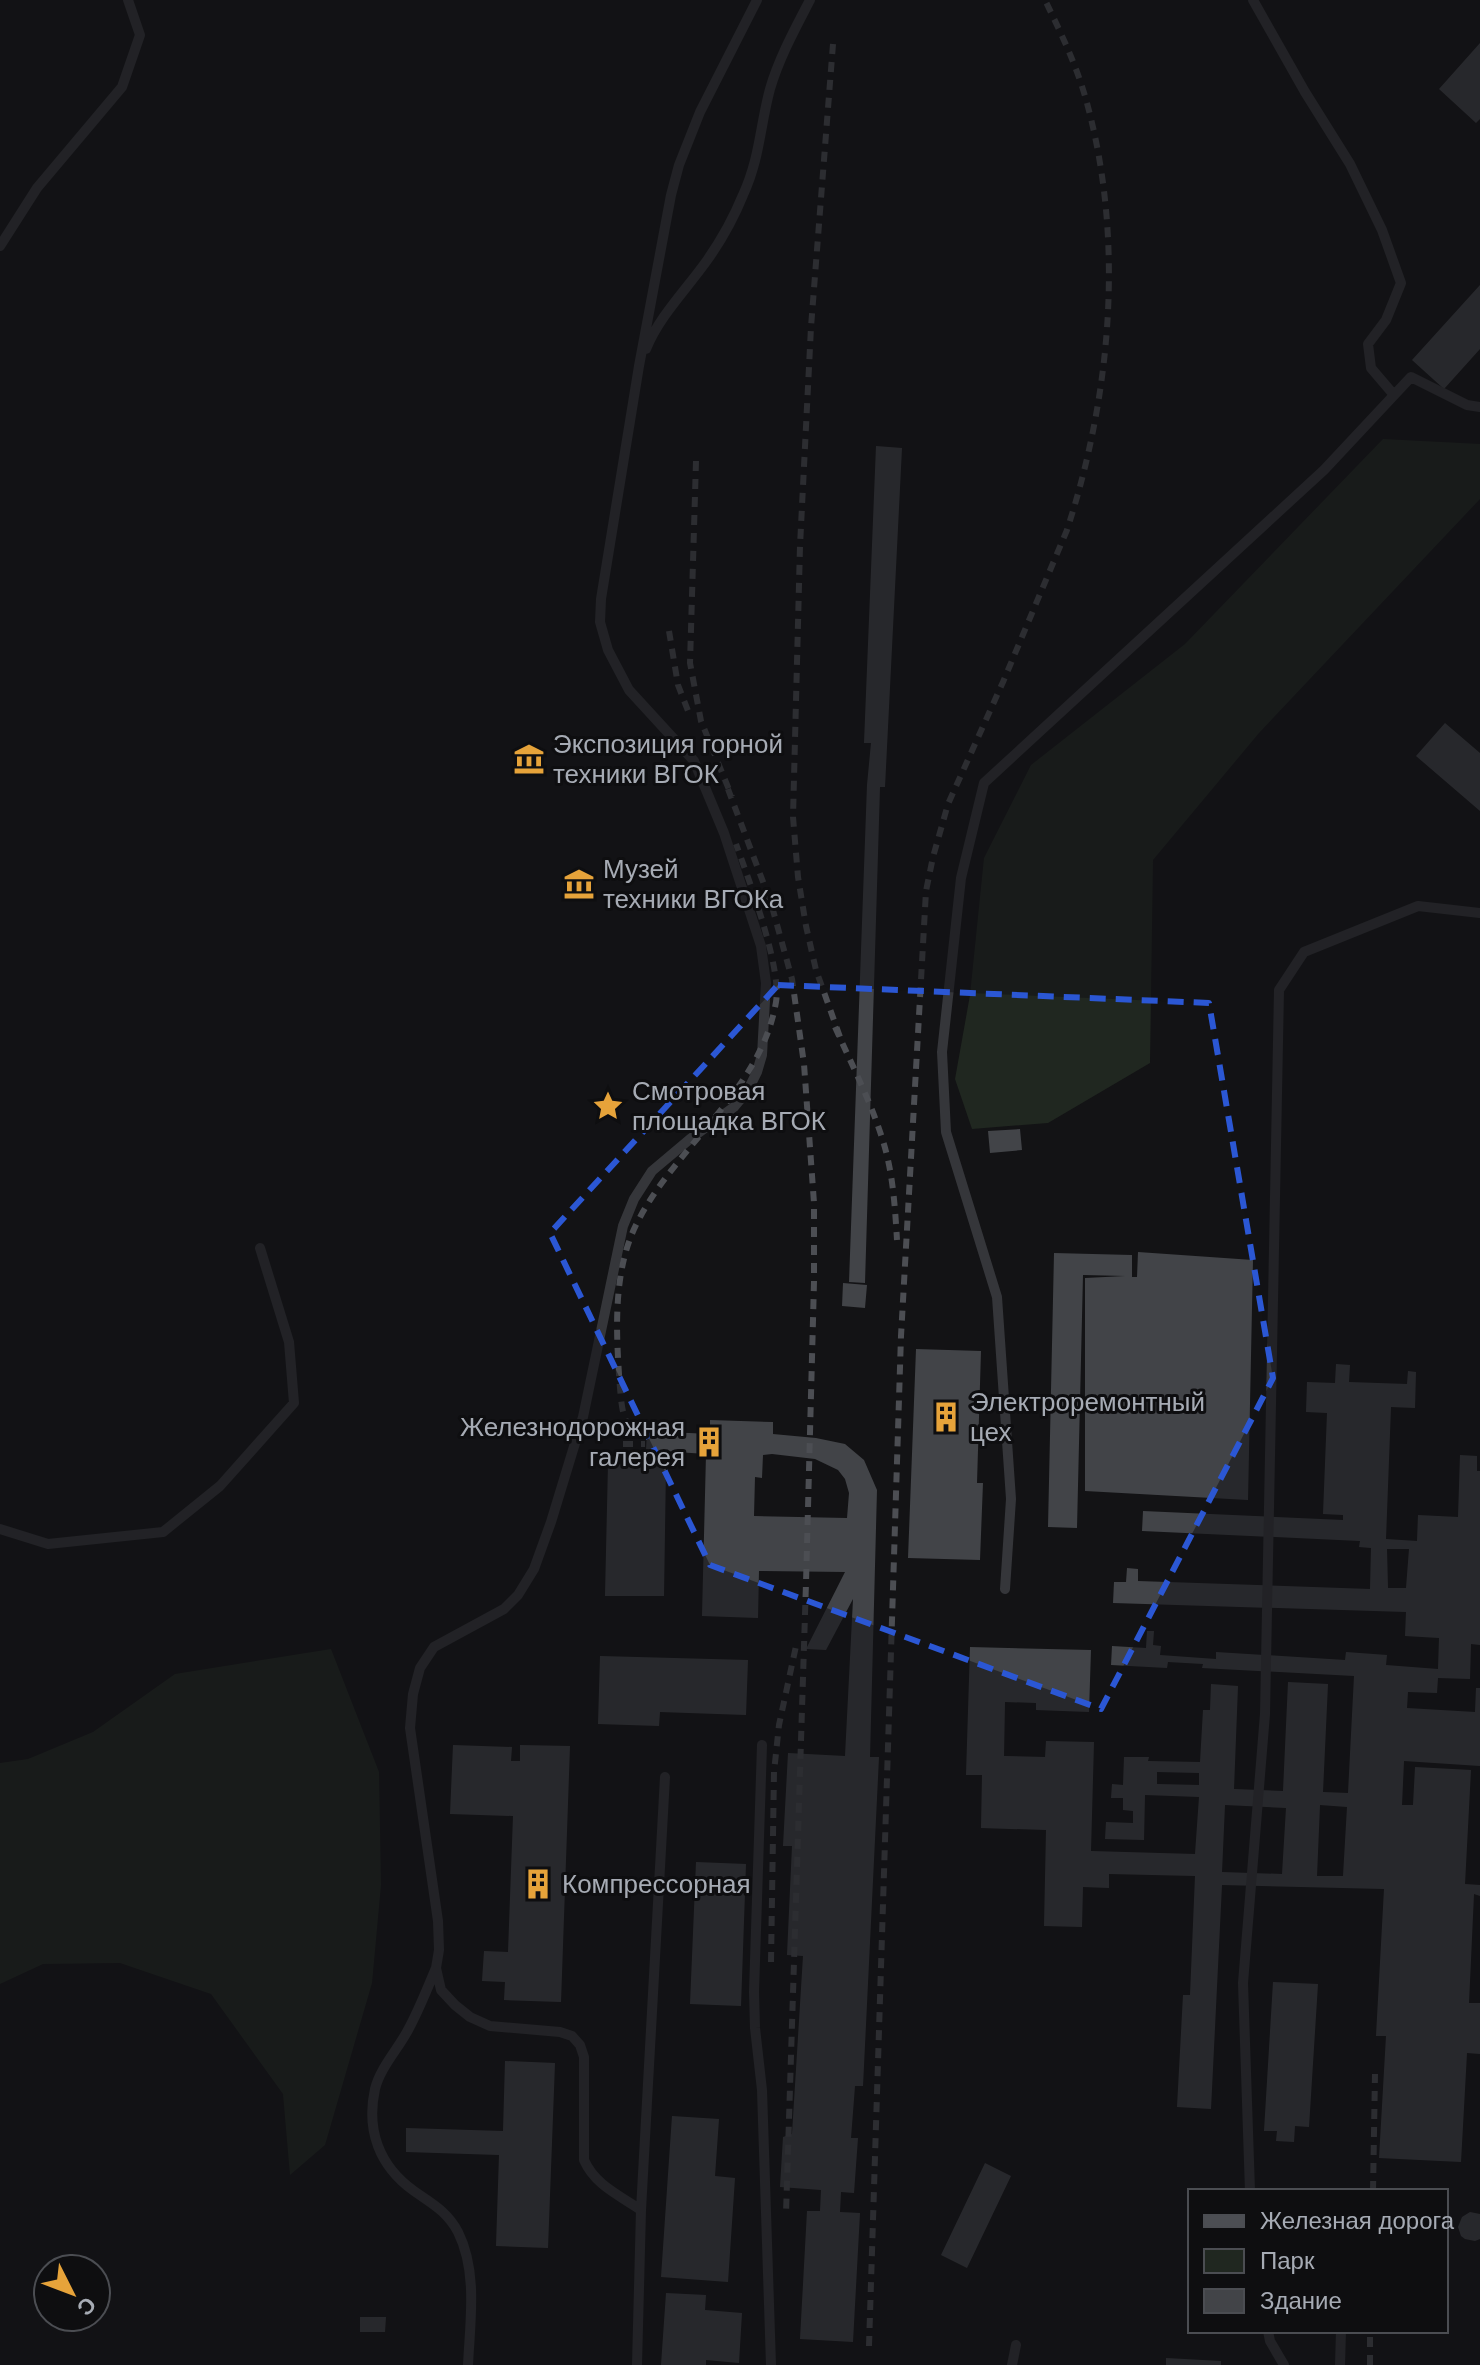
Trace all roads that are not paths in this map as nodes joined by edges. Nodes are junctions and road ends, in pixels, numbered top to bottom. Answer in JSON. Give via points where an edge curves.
{"nodes":[{"id":1,"x":128,"y":0,"type":"edge"},
{"id":2,"x":757,"y":0,"type":"edge"},
{"id":3,"x":810,"y":0,"type":"edge"},
{"id":4,"x":1253,"y":0,"type":"edge"},
{"id":5,"x":0,"y":246,"type":"edge"},
{"id":6,"x":639,"y":366,"type":"junction"},
{"id":7,"x":1394,"y":395,"type":"junction"},
{"id":8,"x":1480,"y":407,"type":"edge"},
{"id":9,"x":1480,"y":913,"type":"edge"},
{"id":10,"x":260,"y":1248,"type":"dead end"},
{"id":11,"x":0,"y":1529,"type":"edge"},
{"id":12,"x":1005,"y":1589,"type":"dead end"},
{"id":13,"x":762,"y":1745,"type":"dead end"},
{"id":14,"x":665,"y":1777,"type":"dead end"},
{"id":15,"x":436,"y":1968,"type":"junction"},
{"id":16,"x":1250,"y":2189,"type":"edge"},
{"id":17,"x":641,"y":2210,"type":"junction"},
{"id":18,"x":1268,"y":2333,"type":"edge"},
{"id":19,"x":1341,"y":2333,"type":"edge"},
{"id":20,"x":1016,"y":2345,"type":"dead end"},
{"id":21,"x":468,"y":2365,"type":"edge"},
{"id":22,"x":637,"y":2365,"type":"edge"},
{"id":23,"x":771,"y":2365,"type":"edge"},
{"id":24,"x":1012,"y":2365,"type":"edge"},
{"id":25,"x":1284,"y":2365,"type":"edge"},
{"id":26,"x":1340,"y":2365,"type":"edge"}],
"edges":[{"from":1,"to":5,"type":"lane","via":[[140,35],[122,87],[37,188]]},
{"from":2,"to":6,"type":"lane","via":[[679,165]]},
{"from":3,"to":6,"type":"lane","via":[[770,90],[757,160],[730,225],[653,332]]},
{"from":4,"to":7,"type":"lane","via":[[1350,164],[1387,243],[1401,283],[1386,320],[1368,344],[1371,368]]},
{"from":6,"to":15,"type":"lane","via":[[600,622],[629,690],[694,761],[724,833],[761,946],[762,1055],[734,1107],[652,1171],[634,1199],[623,1226],[583,1417],[534,1569],[504,1609],[434,1647],[420,1668],[410,1728],[438,1921]]},
{"from":7,"to":8,"type":"lane","via":[[1411,377]]},
{"from":7,"to":12,"type":"lane","via":[[1324,470],[984,783],[961,878],[942,1052],[946,1132],[997,1297],[1011,1499]]},
{"from":9,"to":16,"type":"lane","via":[[1418,906],[1304,952],[1279,990],[1265,1714],[1243,1983]]},
{"from":10,"to":11,"type":"lane","via":[[289,1342],[294,1403],[220,1486],[163,1532],[48,1544]]},
{"from":13,"to":23,"type":"lane","via":[[754,1992]]},
{"from":14,"to":17,"type":"lane"},
{"from":15,"to":17,"type":"lane","via":[[441,1990],[470,2017],[490,2026],[560,2032],[580,2045],[584,2160],[599,2182]]},
{"from":15,"to":21,"type":"lane","via":[[376,2085],[374,2137],[394,2174],[443,2211],[462,2241],[471,2279]]},
{"from":17,"to":22,"type":"lane"},
{"from":18,"to":25,"type":"lane"},
{"from":19,"to":26,"type":"lane"},
{"from":20,"to":24,"type":"lane"}]}
